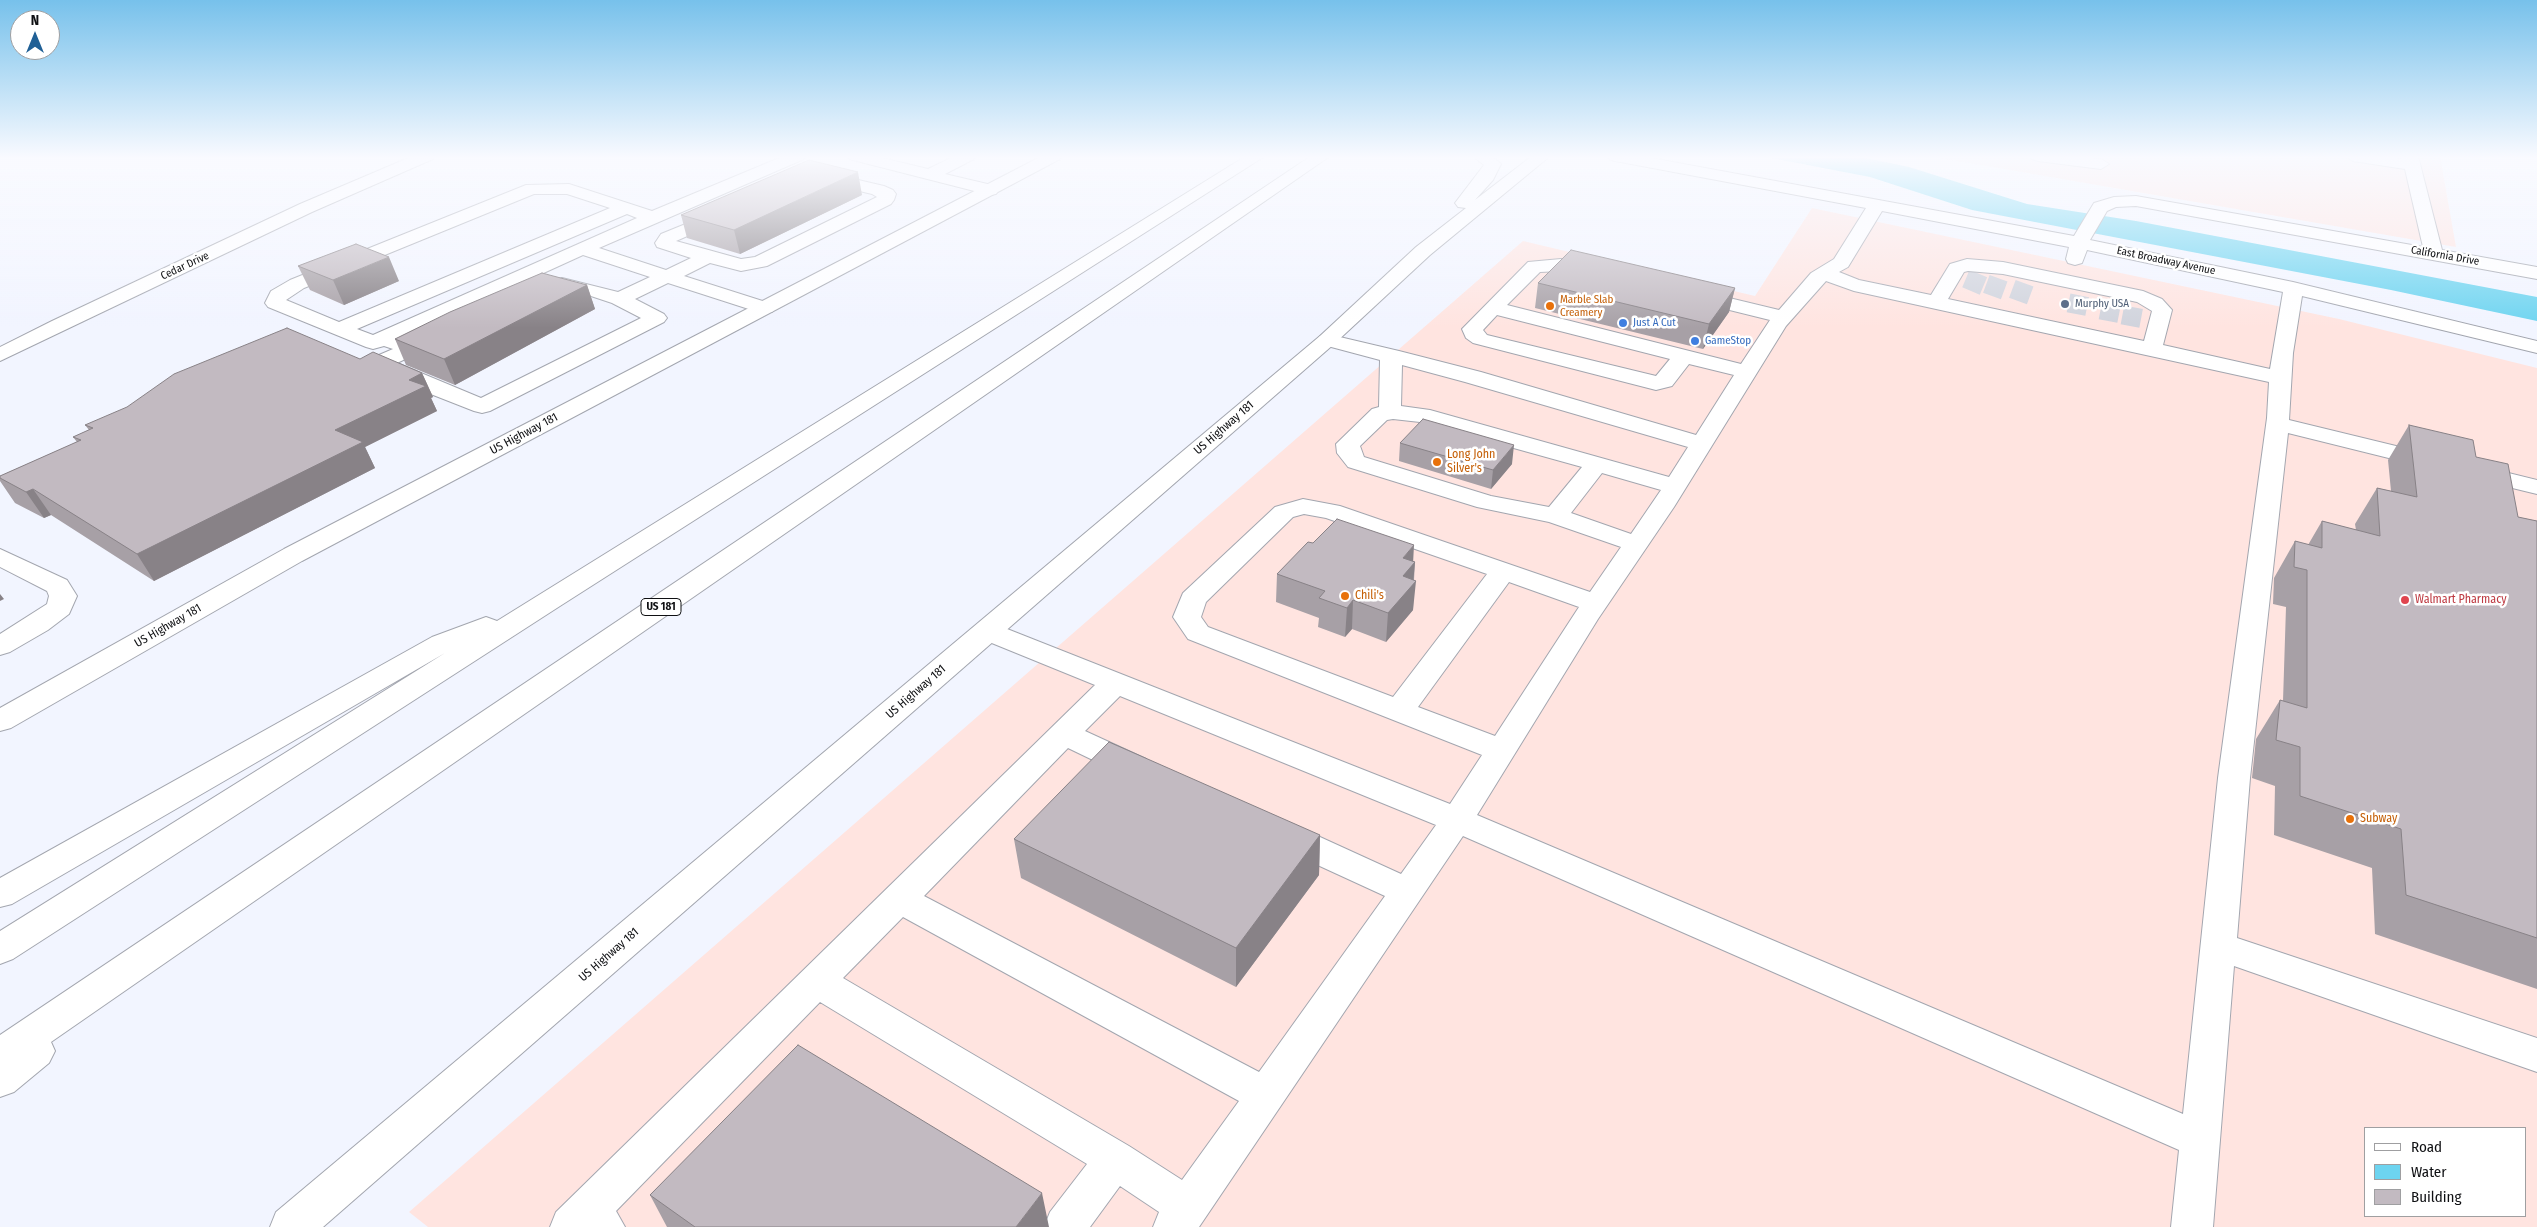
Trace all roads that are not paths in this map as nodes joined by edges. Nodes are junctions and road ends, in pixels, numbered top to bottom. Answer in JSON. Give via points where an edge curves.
{"nodes":[{"id":1,"x":295,"y":213,"type":"edge"},
{"id":2,"x":470,"y":213,"type":"edge"},
{"id":3,"x":614,"y":213,"type":"edge"},
{"id":4,"x":642,"y":213,"type":"edge"},
{"id":5,"x":662,"y":213,"type":"edge"},
{"id":6,"x":722,"y":213,"type":"edge"},
{"id":7,"x":858,"y":213,"type":"edge"},
{"id":8,"x":945,"y":213,"type":"edge"},
{"id":9,"x":1166,"y":213,"type":"edge"},
{"id":10,"x":1238,"y":213,"type":"edge"},
{"id":11,"x":1455,"y":213,"type":"edge"},
{"id":12,"x":1470,"y":213,"type":"edge"},
{"id":13,"x":1872,"y":213,"type":"edge"},
{"id":14,"x":1928,"y":213,"type":"edge"},
{"id":15,"x":2091,"y":213,"type":"edge"},
{"id":16,"x":2209,"y":213,"type":"edge"},
{"id":17,"x":2424,"y":213,"type":"edge"},
{"id":18,"x":653,"y":217,"type":"junction"},
{"id":19,"x":2082,"y":238,"type":"junction"},
{"id":20,"x":582,"y":249,"type":"junction"},
{"id":21,"x":1422,"y":251,"type":"junction"},
{"id":22,"x":2434,"y":254,"type":"junction"},
{"id":23,"x":708,"y":257,"type":"junction"},
{"id":24,"x":1824,"y":273,"type":"junction"},
{"id":25,"x":2537,"y":273,"type":"edge"},
{"id":26,"x":1609,"y":276,"type":"edge"},
{"id":27,"x":667,"y":278,"type":"junction"},
{"id":28,"x":2077,"y":287,"type":"junction"},
{"id":29,"x":2293,"y":288,"type":"junction"},
{"id":30,"x":1677,"y":292,"type":"edge"},
{"id":31,"x":2021,"y":294,"type":"junction"},
{"id":32,"x":535,"y":295,"type":"edge"},
{"id":33,"x":619,"y":299,"type":"junction"},
{"id":34,"x":1936,"y":302,"type":"junction"},
{"id":35,"x":764,"y":308,"type":"junction"},
{"id":36,"x":1493,"y":308,"type":"junction"},
{"id":37,"x":2110,"y":313,"type":"junction"},
{"id":38,"x":1784,"y":317,"type":"junction"},
{"id":39,"x":339,"y":329,"type":"junction"},
{"id":40,"x":383,"y":338,"type":"junction"},
{"id":41,"x":1327,"y":340,"type":"junction"},
{"id":42,"x":2537,"y":347,"type":"edge"},
{"id":43,"x":2152,"y":348,"type":"junction"},
{"id":44,"x":0,"y":355,"type":"edge"},
{"id":45,"x":1390,"y":356,"type":"junction"},
{"id":46,"x":1684,"y":356,"type":"junction"},
{"id":47,"x":1747,"y":372,"type":"junction"},
{"id":48,"x":2281,"y":378,"type":"junction"},
{"id":49,"x":1390,"y":413,"type":"junction"},
{"id":50,"x":2278,"y":424,"type":"junction"},
{"id":51,"x":1702,"y":444,"type":"junction"},
{"id":52,"x":1597,"y":464,"type":"junction"},
{"id":53,"x":1675,"y":486,"type":"junction"},
{"id":54,"x":2537,"y":487,"type":"edge"},
{"id":55,"x":1555,"y":516,"type":"junction"},
{"id":56,"x":1636,"y":544,"type":"junction"},
{"id":57,"x":0,"y":557,"type":"edge"},
{"id":58,"x":1503,"y":571,"type":"junction"},
{"id":59,"x":550,"y":600,"type":"junction"},
{"id":60,"x":1596,"y":603,"type":"junction"},
{"id":61,"x":987,"y":631,"type":"junction"},
{"id":62,"x":0,"y":646,"type":"edge"},
{"id":63,"x":1115,"y":683,"type":"junction"},
{"id":64,"x":1399,"y":711,"type":"junction"},
{"id":65,"x":0,"y":722,"type":"edge"},
{"id":66,"x":1064,"y":734,"type":"junction"},
{"id":67,"x":1501,"y":750,"type":"junction"},
{"id":68,"x":1163,"y":780,"type":"edge"},
{"id":69,"x":1457,"y":820,"type":"junction"},
{"id":70,"x":1263,"y":825,"type":"edge"},
{"id":71,"x":1407,"y":891,"type":"junction"},
{"id":72,"x":0,"y":894,"type":"edge"},
{"id":73,"x":899,"y":899,"type":"junction"},
{"id":74,"x":199,"y":922,"type":"junction"},
{"id":75,"x":2218,"y":946,"type":"junction"},
{"id":76,"x":0,"y":949,"type":"edge"},
{"id":77,"x":817,"y":981,"type":"junction"},
{"id":78,"x":2537,"y":1055,"type":"edge"},
{"id":79,"x":0,"y":1056,"type":"edge"},
{"id":80,"x":0,"y":1080,"type":"edge"},
{"id":81,"x":1265,"y":1095,"type":"junction"},
{"id":82,"x":2200,"y":1140,"type":"junction"},
{"id":83,"x":1115,"y":1159,"type":"junction"},
{"id":84,"x":1181,"y":1217,"type":"edge"},
{"id":85,"x":587,"y":1222,"type":"edge"},
{"id":86,"x":298,"y":1225,"type":"edge"},
{"id":87,"x":1065,"y":1227,"type":"edge"},
{"id":88,"x":2192,"y":1227,"type":"edge"}],
"edges":[{"from":1,"to":44,"type":"main road","name":"Cedar Drive"},
{"from":2,"to":39,"type":"main road","via":[[297,284],[278,295],[275,302]]},
{"from":3,"to":39,"type":"main road"},
{"from":4,"to":18,"type":"main road"},
{"from":5,"to":18,"type":"main road"},
{"from":6,"to":23,"type":"main road","via":[[667,238],[664,243]]},
{"from":7,"to":23,"type":"main road","via":[[760,262],[741,265]]},
{"from":8,"to":35,"type":"main road","name":"US Highway 181"},
{"from":9,"to":59,"type":"main road"},
{"from":10,"to":74,"type":"main road","number":"US 181"},
{"from":11,"to":21,"type":"main road"},
{"from":12,"to":21,"type":"main road","name":"US Highway 181"},
{"from":13,"to":24,"type":"main road","via":[[1841,263]]},
{"from":14,"to":19,"type":"main road","name":"East Broadway Avenue"},
{"from":15,"to":19,"type":"main road"},
{"from":16,"to":22,"type":"main road","name":"California Drive"},
{"from":17,"to":22,"type":"main road"},
{"from":18,"to":20,"type":"main road"},
{"from":19,"to":28,"type":"main road"},
{"from":19,"to":29,"type":"main road","name":"East Broadway Avenue"},
{"from":20,"to":27,"type":"main road"},
{"from":20,"to":40,"type":"main road"},
{"from":21,"to":41,"type":"main road","name":"US Highway 181"},
{"from":22,"to":25,"type":"main road","name":"California Drive"},
{"from":23,"to":27,"type":"main road"},
{"from":24,"to":34,"type":"main road","via":[[1854,285]]},
{"from":24,"to":38,"type":"main road"},
{"from":26,"to":36,"type":"main road","via":[[1561,265],[1535,266]]},
{"from":27,"to":33,"type":"main road"},
{"from":27,"to":35,"type":"main road"},
{"from":28,"to":31,"type":"main road"},
{"from":28,"to":37,"type":"main road"},
{"from":29,"to":42,"type":"main road","name":"East Broadway Avenue"},
{"from":29,"to":48,"type":"main road"},
{"from":30,"to":38,"type":"main road"},
{"from":31,"to":34,"type":"main road","via":[[1989,304],[1967,300]]},
{"from":31,"to":34,"type":"main road","via":[[2001,272],[1967,266],[1957,268]]},
{"from":31,"to":37,"type":"main road","via":[[2074,323]]},
{"from":32,"to":33,"type":"main road","via":[[562,284]]},
{"from":33,"to":40,"type":"main road","via":[[657,318],[482,406],[380,363],[420,346]]},
{"from":35,"to":65,"type":"main road","name":"US Highway 181","via":[[292,555]]},
{"from":36,"to":46,"type":"main road"},
{"from":36,"to":46,"type":"main road","via":[[1472,328],[1480,339],[1646,382],[1656,384],[1664,381]]},
{"from":37,"to":43,"type":"main road","via":[[2128,334]]},
{"from":37,"to":43,"type":"main road","via":[[2135,300],[2155,302],[2162,310]]},
{"from":38,"to":47,"type":"main road"},
{"from":39,"to":40,"type":"main road","via":[[373,343]]},
{"from":41,"to":45,"type":"main road"},
{"from":41,"to":61,"type":"main road","name":"US Highway 181"},
{"from":43,"to":48,"type":"main road"},
{"from":45,"to":49,"type":"main road"},
{"from":45,"to":51,"type":"main road"},
{"from":46,"to":47,"type":"main road"},
{"from":47,"to":51,"type":"main road"},
{"from":48,"to":50,"type":"main road"},
{"from":49,"to":52,"type":"main road","via":[[1422,415]]},
{"from":49,"to":55,"type":"main road","via":[[1380,414],[1348,444],[1349,453],[1356,462],[1486,502]]},
{"from":50,"to":54,"type":"main road"},
{"from":50,"to":75,"type":"main road"},
{"from":51,"to":53,"type":"main road"},
{"from":52,"to":53,"type":"main road"},
{"from":52,"to":55,"type":"main road"},
{"from":53,"to":56,"type":"main road"},
{"from":55,"to":56,"type":"main road"},
{"from":56,"to":60,"type":"main road"},
{"from":57,"to":62,"type":"main road","via":[[58,586],[63,596],[59,608]]},
{"from":58,"to":60,"type":"main road"},
{"from":58,"to":64,"type":"main road"},
{"from":58,"to":64,"type":"main road","via":[[1331,511],[1303,506],[1284,512],[1193,599],[1187,617],[1198,633]]},
{"from":59,"to":72,"type":"main road","via":[[442,643]]},
{"from":59,"to":76,"type":"main road"},
{"from":60,"to":67,"type":"main road"},
{"from":61,"to":63,"type":"main road"},
{"from":61,"to":86,"type":"main road","name":"US Highway 181"},
{"from":63,"to":66,"type":"main road"},
{"from":63,"to":69,"type":"main road"},
{"from":64,"to":67,"type":"main road"},
{"from":66,"to":68,"type":"main road"},
{"from":66,"to":73,"type":"main road"},
{"from":67,"to":69,"type":"main road"},
{"from":69,"to":71,"type":"main road"},
{"from":69,"to":82,"type":"main road"},
{"from":70,"to":71,"type":"main road"},
{"from":71,"to":81,"type":"main road"},
{"from":73,"to":77,"type":"main road"},
{"from":73,"to":81,"type":"main road"},
{"from":74,"to":79,"type":"main road","number":"US 181"},
{"from":74,"to":80,"type":"main road"},
{"from":75,"to":78,"type":"main road"},
{"from":75,"to":82,"type":"main road"},
{"from":77,"to":83,"type":"main road"},
{"from":77,"to":85,"type":"main road"},
{"from":81,"to":84,"type":"main road"},
{"from":82,"to":88,"type":"main road"},
{"from":83,"to":84,"type":"main road"},
{"from":83,"to":87,"type":"main road"}]}
